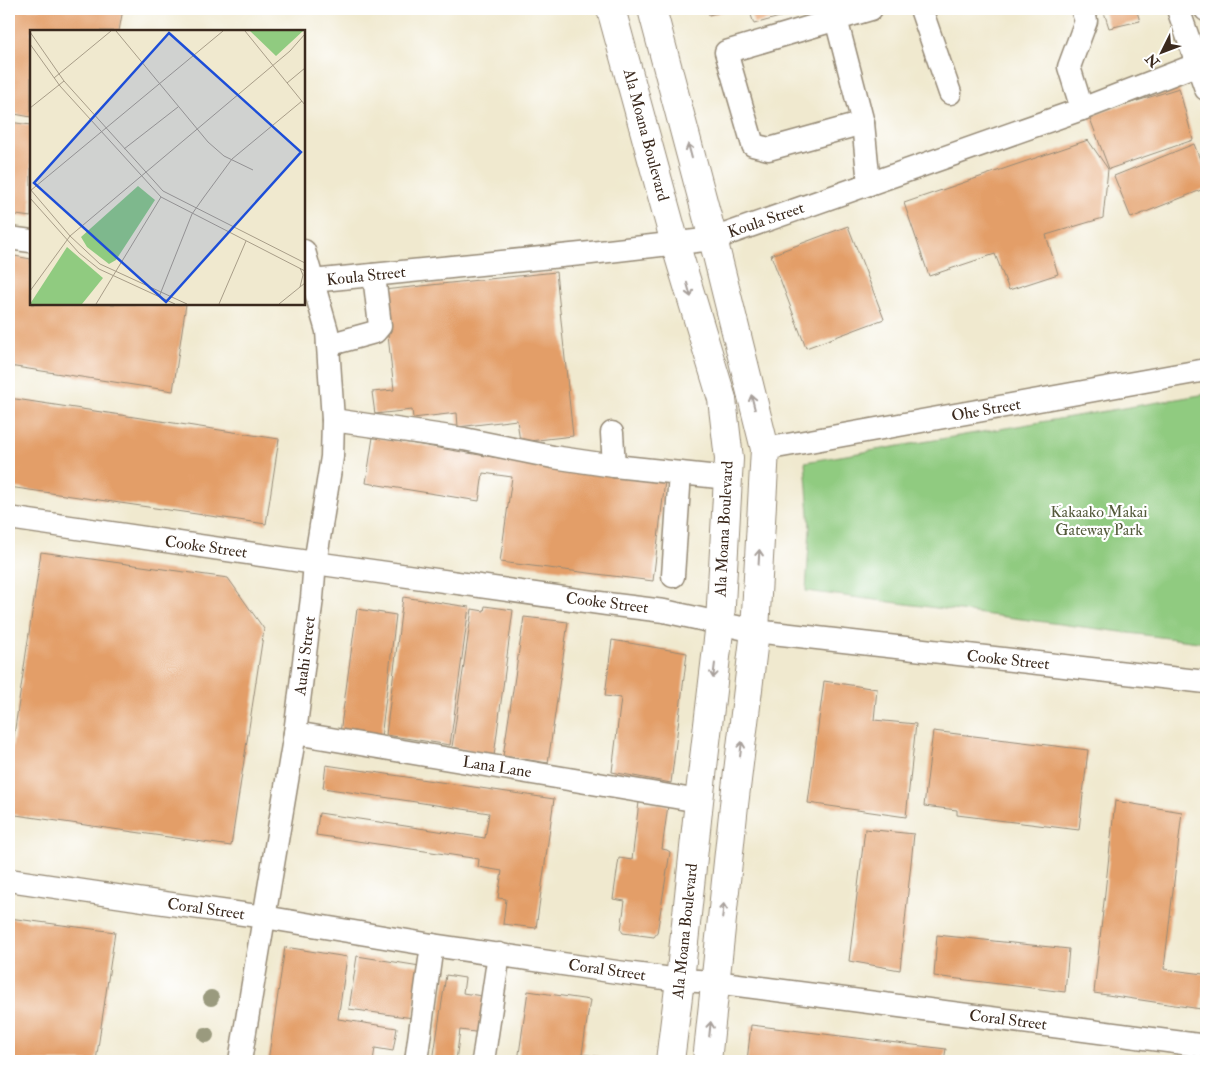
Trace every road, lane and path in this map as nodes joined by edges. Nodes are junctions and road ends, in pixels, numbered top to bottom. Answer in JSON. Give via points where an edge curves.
{"nodes":[{"id":1,"x":612,"y":9,"type":"edge"},
{"id":2,"x":652,"y":9,"type":"edge"},
{"id":3,"x":867,"y":9,"type":"edge"},
{"id":4,"x":921,"y":9,"type":"edge"},
{"id":5,"x":1082,"y":9,"type":"edge"},
{"id":6,"x":1178,"y":9,"type":"edge"},
{"id":7,"x":836,"y":19,"type":"junction"},
{"id":8,"x":1202,"y":62,"type":"edge"},
{"id":9,"x":1206,"y":89,"type":"edge"},
{"id":10,"x":950,"y":93,"type":"dead end"},
{"id":11,"x":1082,"y":109,"type":"junction"},
{"id":12,"x":863,"y":123,"type":"junction"},
{"id":13,"x":869,"y":184,"type":"junction"},
{"id":14,"x":9,"y":238,"type":"edge"},
{"id":15,"x":713,"y":239,"type":"junction"},
{"id":16,"x":30,"y":241,"type":"edge"},
{"id":17,"x":676,"y":243,"type":"junction"},
{"id":18,"x":305,"y":258,"type":"edge"},
{"id":19,"x":374,"y":275,"type":"junction"},
{"id":20,"x":308,"y":280,"type":"edge"},
{"id":21,"x":328,"y":345,"type":"junction"},
{"id":22,"x":1206,"y":370,"type":"edge"},
{"id":23,"x":333,"y":420,"type":"junction"},
{"id":24,"x":612,"y":433,"type":"dead end"},
{"id":25,"x":765,"y":449,"type":"junction"},
{"id":26,"x":614,"y":466,"type":"junction"},
{"id":27,"x":680,"y":473,"type":"junction"},
{"id":28,"x":728,"y":478,"type":"junction"},
{"id":29,"x":9,"y":518,"type":"edge"},
{"id":30,"x":315,"y":563,"type":"junction"},
{"id":31,"x":673,"y":576,"type":"dead end"},
{"id":32,"x":720,"y":623,"type":"junction"},
{"id":33,"x":755,"y":631,"type":"junction"},
{"id":34,"x":1206,"y":682,"type":"edge"},
{"id":35,"x":295,"y":733,"type":"junction"},
{"id":36,"x":699,"y":801,"type":"junction"},
{"id":37,"x":9,"y":880,"type":"edge"},
{"id":38,"x":264,"y":917,"type":"junction"},
{"id":39,"x":432,"y":945,"type":"junction"},
{"id":40,"x":499,"y":954,"type":"junction"},
{"id":41,"x":680,"y":980,"type":"junction"},
{"id":42,"x":715,"y":982,"type":"junction"},
{"id":43,"x":1206,"y":1046,"type":"edge"},
{"id":44,"x":240,"y":1061,"type":"edge"},
{"id":45,"x":416,"y":1061,"type":"edge"},
{"id":46,"x":483,"y":1061,"type":"edge"},
{"id":47,"x":670,"y":1061,"type":"edge"},
{"id":48,"x":707,"y":1061,"type":"edge"}],
"edges":[{"from":1,"to":17,"type":"main road","name":"Ala Moana Boulevard"},
{"from":15,"to":2,"type":"main road","one_way":true},
{"from":3,"to":7,"type":"street"},
{"from":4,"to":10,"type":"street"},
{"from":5,"to":11,"type":"street","via":[[1086,21],[1069,67]]},
{"from":6,"to":8,"type":"street"},
{"from":7,"to":12,"type":"street"},
{"from":7,"to":12,"type":"street","via":[[726,52],[753,146],[769,149]]},
{"from":8,"to":9,"type":"street"},
{"from":8,"to":11,"type":"street","name":"Koula Street"},
{"from":11,"to":13,"type":"street","name":"Koula Street"},
{"from":12,"to":13,"type":"street"},
{"from":13,"to":15,"type":"street","name":"Koula Street"},
{"from":14,"to":16,"type":"street"},
{"from":15,"to":17,"type":"street","name":"Koula Street"},
{"from":25,"to":15,"type":"main road","one_way":true},
{"from":17,"to":19,"type":"street","name":"Koula Street"},
{"from":17,"to":28,"type":"main road","name":"Ala Moana Boulevard","one_way":true,"via":[[722,399]]},
{"from":18,"to":20,"type":"street","name":"Auahi Street"},
{"from":19,"to":20,"type":"street","name":"Koula Street"},
{"from":19,"to":21,"type":"street","via":[[380,326],[375,332]]},
{"from":20,"to":21,"type":"street","name":"Auahi Street","via":[[327,331]]},
{"from":21,"to":23,"type":"street","name":"Auahi Street"},
{"from":22,"to":25,"type":"street","name":"Ohe Street"},
{"from":23,"to":26,"type":"street"},
{"from":23,"to":30,"type":"street","name":"Auahi Street","via":[[332,457]]},
{"from":24,"to":26,"type":"street"},
{"from":33,"to":25,"type":"main road","one_way":true},
{"from":26,"to":27,"type":"street"},
{"from":27,"to":28,"type":"street"},
{"from":27,"to":31,"type":"street"},
{"from":28,"to":32,"type":"main road","name":"Ala Moana Boulevard"},
{"from":29,"to":30,"type":"street","name":"Cooke Street"},
{"from":30,"to":32,"type":"street","name":"Cooke Street","via":[[664,611]]},
{"from":30,"to":35,"type":"street","name":"Auahi Street"},
{"from":32,"to":33,"type":"street","name":"Cooke Street"},
{"from":32,"to":36,"type":"main road","name":"Ala Moana Boulevard","one_way":true},
{"from":33,"to":34,"type":"street","name":"Cooke Street"},
{"from":42,"to":33,"type":"main road","one_way":true},
{"from":35,"to":36,"type":"street","name":"Lana Lane"},
{"from":35,"to":38,"type":"street","name":"Auahi Street"},
{"from":36,"to":41,"type":"main road","name":"Ala Moana Boulevard"},
{"from":37,"to":38,"type":"street","name":"Coral Street"},
{"from":38,"to":39,"type":"street","name":"Coral Street"},
{"from":38,"to":44,"type":"street","name":"Auahi Street"},
{"from":39,"to":40,"type":"street","name":"Coral Street"},
{"from":39,"to":45,"type":"street"},
{"from":40,"to":41,"type":"street","name":"Coral Street"},
{"from":40,"to":46,"type":"street"},
{"from":41,"to":42,"type":"street","name":"Coral Street"},
{"from":41,"to":47,"type":"main road","name":"Ala Moana Boulevard"},
{"from":42,"to":43,"type":"street","name":"Coral Street"},
{"from":48,"to":42,"type":"main road","one_way":true}]}
